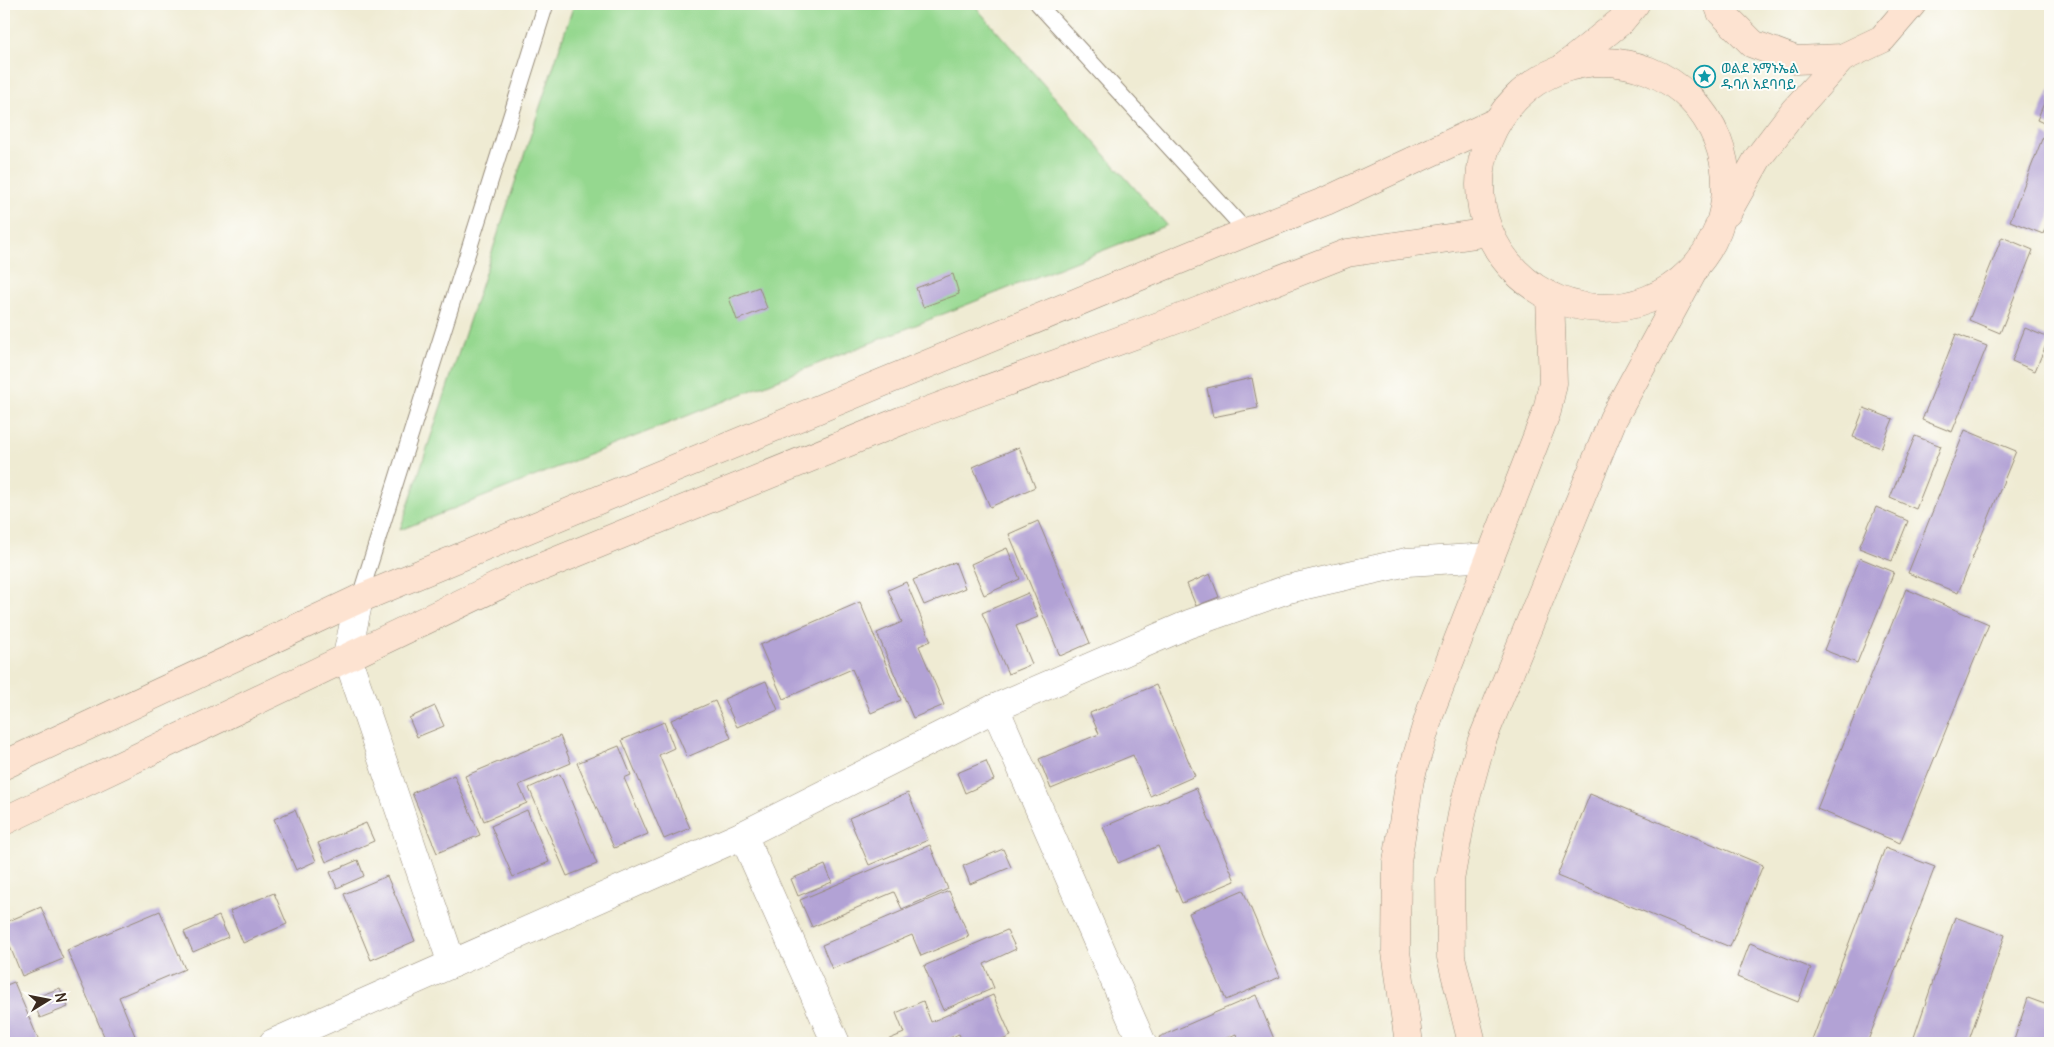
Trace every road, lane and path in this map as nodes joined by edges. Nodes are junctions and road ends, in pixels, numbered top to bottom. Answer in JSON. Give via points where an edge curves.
{"nodes":[{"id":1,"x":546,"y":4,"type":"edge"},
{"id":2,"x":1038,"y":4,"type":"edge"},
{"id":3,"x":1635,"y":4,"type":"edge"},
{"id":4,"x":1718,"y":4,"type":"edge"},
{"id":5,"x":1912,"y":4,"type":"edge"},
{"id":6,"x":1842,"y":58,"type":"junction"},
{"id":7,"x":1564,"y":66,"type":"junction"},
{"id":8,"x":1496,"y":122,"type":"junction"},
{"id":9,"x":1721,"y":225,"type":"junction"},
{"id":10,"x":1247,"y":232,"type":"junction"},
{"id":11,"x":1489,"y":232,"type":"junction"},
{"id":12,"x":1695,"y":268,"type":"junction"},
{"id":13,"x":1550,"y":296,"type":"junction"},
{"id":14,"x":1490,"y":557,"type":"junction"},
{"id":15,"x":359,"y":599,"type":"junction"},
{"id":16,"x":347,"y":656,"type":"junction"},
{"id":17,"x":995,"y":708,"type":"junction"},
{"id":18,"x":4,"y":765,"type":"edge"},
{"id":19,"x":4,"y":821,"type":"edge"},
{"id":20,"x":743,"y":835,"type":"junction"},
{"id":21,"x":452,"y":964,"type":"junction"},
{"id":22,"x":273,"y":1043,"type":"edge"},
{"id":23,"x":836,"y":1043,"type":"edge"},
{"id":24,"x":1142,"y":1043,"type":"edge"},
{"id":25,"x":1410,"y":1043,"type":"edge"},
{"id":26,"x":1472,"y":1043,"type":"edge"}],
"edges":[{"from":1,"to":15,"type":"lane"},
{"from":2,"to":10,"type":"lane"},
{"from":3,"to":7,"type":"main road","via":[[1620,22]]},
{"from":4,"to":6,"type":"main road","via":[[1721,12],[1753,44],[1796,60]]},
{"from":5,"to":6,"type":"main road","via":[[1882,39]]},
{"from":6,"to":9,"type":"main road","via":[[1794,111],[1758,158]]},
{"from":7,"to":8,"type":"main road","via":[[1525,88]]},
{"from":7,"to":9,"type":"main road","via":[[1609,60],[1653,70],[1690,96],[1716,132],[1727,176]]},
{"from":8,"to":10,"type":"main road","via":[[1326,201]]},
{"from":8,"to":11,"type":"main road","via":[[1481,165],[1483,214]]},
{"from":9,"to":12,"type":"main road"},
{"from":10,"to":15,"type":"main road"},
{"from":11,"to":13,"type":"main road","via":[[1504,258]]},
{"from":11,"to":16,"type":"main road","via":[[1347,254],[903,420],[512,579]]},
{"from":12,"to":13,"type":"main road","via":[[1661,295],[1619,308],[1576,306]]},
{"from":12,"to":26,"type":"main road","via":[[1613,419],[1481,743],[1463,809],[1450,880],[1451,957]]},
{"from":13,"to":14,"type":"main road","via":[[1553,383],[1547,411]]},
{"from":14,"to":17,"type":"street","via":[[1407,562],[1288,589],[1190,624]]},
{"from":14,"to":25,"type":"main road","via":[[1432,707],[1410,779],[1397,862],[1396,952]]},
{"from":15,"to":16,"type":"street"},
{"from":15,"to":18,"type":"main road"},
{"from":16,"to":19,"type":"main road"},
{"from":16,"to":21,"type":"street"},
{"from":17,"to":20,"type":"street"},
{"from":17,"to":24,"type":"street"},
{"from":20,"to":21,"type":"street"},
{"from":20,"to":23,"type":"street"},
{"from":21,"to":22,"type":"street"}]}
